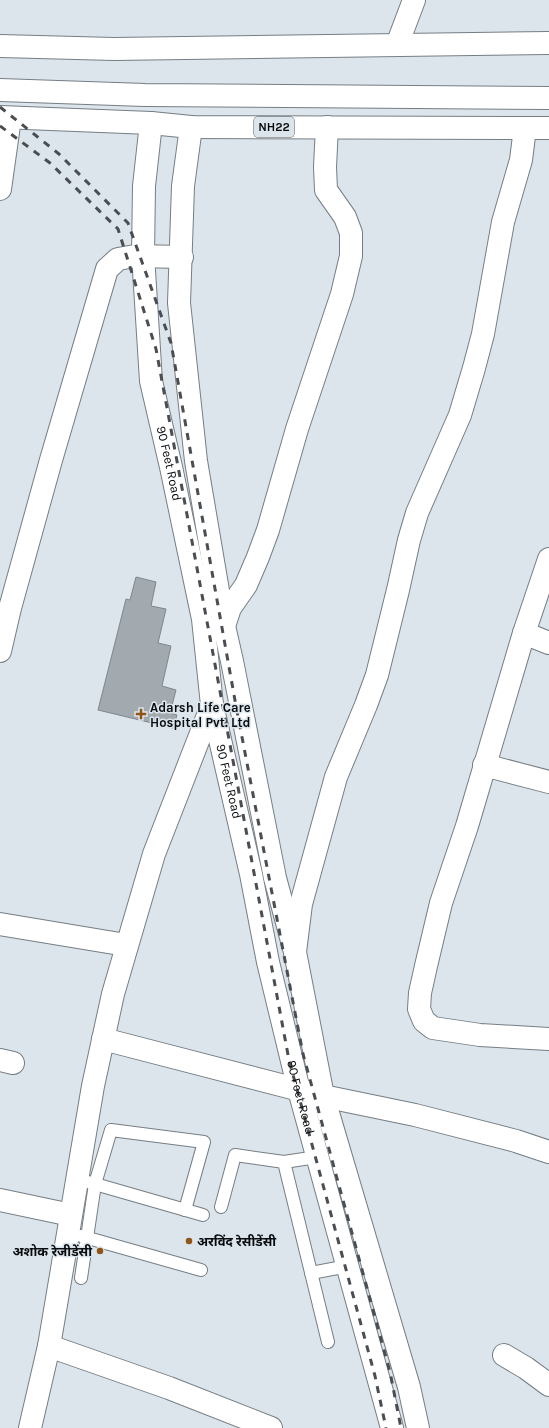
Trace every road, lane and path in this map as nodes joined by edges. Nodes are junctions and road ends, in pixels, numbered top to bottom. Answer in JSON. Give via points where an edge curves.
{"nodes":[{"id":1,"x":414,"y":0,"type":"edge"},
{"id":2,"x":549,"y":42,"type":"edge"},
{"id":3,"x":396,"y":45,"type":"junction"},
{"id":4,"x":0,"y":46,"type":"edge"},
{"id":5,"x":0,"y":90,"type":"edge"},
{"id":6,"x":549,"y":98,"type":"edge"},
{"id":7,"x":5,"y":118,"type":"edge"},
{"id":8,"x":151,"y":123,"type":"junction"},
{"id":9,"x":191,"y":127,"type":"junction"},
{"id":10,"x":327,"y":127,"type":"junction"},
{"id":11,"x":525,"y":128,"type":"junction"},
{"id":12,"x":549,"y":128,"type":"edge"},
{"id":13,"x":1,"y":182,"type":"edge"},
{"id":14,"x":143,"y":255,"type":"junction"},
{"id":15,"x":182,"y":257,"type":"junction"},
{"id":16,"x":549,"y":559,"type":"edge"},
{"id":17,"x":224,"y":626,"type":"junction"},
{"id":18,"x":524,"y":633,"type":"junction"},
{"id":19,"x":549,"y":643,"type":"edge"},
{"id":20,"x":0,"y":651,"type":"edge"},
{"id":21,"x":212,"y":705,"type":"junction"},
{"id":22,"x":484,"y":765,"type":"junction"},
{"id":23,"x":549,"y":782,"type":"edge"},
{"id":24,"x":0,"y":924,"type":"edge"},
{"id":25,"x":126,"y":945,"type":"junction"},
{"id":26,"x":295,"y":952,"type":"junction"},
{"id":27,"x":103,"y":1039,"type":"junction"},
{"id":28,"x":549,"y":1039,"type":"edge"},
{"id":29,"x":299,"y":1090,"type":"junction"},
{"id":30,"x":324,"y":1096,"type":"junction"},
{"id":31,"x":549,"y":1152,"type":"edge"},
{"id":32,"x":317,"y":1157,"type":"junction"},
{"id":33,"x":284,"y":1162,"type":"junction"},
{"id":34,"x":86,"y":1182,"type":"junction"},
{"id":35,"x":0,"y":1200,"type":"edge"},
{"id":36,"x":221,"y":1207,"type":"dead end"},
{"id":37,"x":185,"y":1210,"type":"junction"},
{"id":38,"x":202,"y":1215,"type":"dead end"},
{"id":39,"x":76,"y":1228,"type":"junction"},
{"id":40,"x":348,"y":1266,"type":"junction"},
{"id":41,"x":201,"y":1270,"type":"dead end"},
{"id":42,"x":311,"y":1273,"type":"junction"},
{"id":43,"x":80,"y":1278,"type":"dead end"},
{"id":44,"x":328,"y":1342,"type":"dead end"},
{"id":45,"x":49,"y":1346,"type":"junction"},
{"id":46,"x":504,"y":1355,"type":"dead end"},
{"id":47,"x":549,"y":1385,"type":"edge"},
{"id":48,"x":30,"y":1428,"type":"edge"},
{"id":49,"x":271,"y":1428,"type":"edge"},
{"id":50,"x":392,"y":1428,"type":"edge"},
{"id":51,"x":418,"y":1428,"type":"edge"}],
"edges":[{"from":1,"to":3,"type":"main road"},
{"from":2,"to":3,"type":"main road"},
{"from":3,"to":4,"type":"main road","via":[[114,49]]},
{"from":5,"to":6,"type":"main road","via":[[145,95]]},
{"from":7,"to":8,"type":"main road","number":"NH22"},
{"from":7,"to":13,"type":"main road","via":[[7,145]]},
{"from":8,"to":9,"type":"main road","number":"NH22"},
{"from":8,"to":14,"type":"main road","name":"90 Feet Road","via":[[144,186]]},
{"from":9,"to":10,"type":"main road","number":"NH22"},
{"from":9,"to":15,"type":"main road","name":"90 Feet Road","via":[[183,186]]},
{"from":10,"to":11,"type":"main road","number":"NH22"},
{"from":10,"to":17,"type":"main road","via":[[326,190],[345,217],[351,233],[351,256],[342,294],[297,429],[268,530],[246,585],[230,608]]},
{"from":11,"to":12,"type":"main road","number":"NH22"},
{"from":11,"to":26,"type":"main road","via":[[521,160],[503,222],[483,334],[474,368],[460,414],[417,513],[377,675],[336,777],[302,904]]},
{"from":14,"to":15,"type":"main road"},
{"from":14,"to":20,"type":"main road","via":[[118,259],[107,269],[51,460]]},
{"from":14,"to":21,"type":"main road","name":"90 Feet Road","via":[[151,381],[203,619]]},
{"from":15,"to":17,"type":"main road","name":"90 Feet Road","via":[[179,303],[190,414]]},
{"from":16,"to":18,"type":"main road"},
{"from":17,"to":26,"type":"main road","name":"90 Feet Road","via":[[275,878]]},
{"from":18,"to":19,"type":"main road"},
{"from":18,"to":22,"type":"main road"},
{"from":21,"to":25,"type":"main road","via":[[154,854]]},
{"from":21,"to":29,"type":"main road","name":"90 Feet Road","via":[[251,874],[268,962]]},
{"from":22,"to":23,"type":"main road"},
{"from":22,"to":28,"type":"main road","via":[[441,903],[420,993],[419,1009],[424,1021],[433,1028],[480,1035]]},
{"from":24,"to":25,"type":"main road"},
{"from":25,"to":27,"type":"main road"},
{"from":26,"to":30,"type":"main road","name":"90 Feet Road"},
{"from":27,"to":29,"type":"main road"},
{"from":27,"to":34,"type":"main road","via":[[93,1086]]},
{"from":29,"to":30,"type":"main road"},
{"from":29,"to":32,"type":"main road","name":"90 Feet Road"},
{"from":30,"to":31,"type":"main road","via":[[415,1115]]},
{"from":30,"to":51,"type":"main road","name":"90 Feet Road","via":[[409,1387]]},
{"from":32,"to":33,"type":"lane"},
{"from":32,"to":40,"type":"main road","name":"90 Feet Road"},
{"from":33,"to":36,"type":"lane","via":[[235,1155]]},
{"from":33,"to":42,"type":"lane"},
{"from":34,"to":37,"type":"lane"},
{"from":34,"to":37,"type":"lane","via":[[111,1130],[204,1142]]},
{"from":34,"to":39,"type":"main road"},
{"from":35,"to":39,"type":"main road"},
{"from":37,"to":38,"type":"lane"},
{"from":39,"to":41,"type":"lane"},
{"from":39,"to":43,"type":"lane"},
{"from":39,"to":45,"type":"main road"},
{"from":40,"to":42,"type":"lane"},
{"from":40,"to":50,"type":"main road","name":"90 Feet Road"},
{"from":42,"to":44,"type":"lane"},
{"from":45,"to":48,"type":"main road"},
{"from":45,"to":49,"type":"main road","via":[[169,1388]]},
{"from":46,"to":47,"type":"main road"}]}
